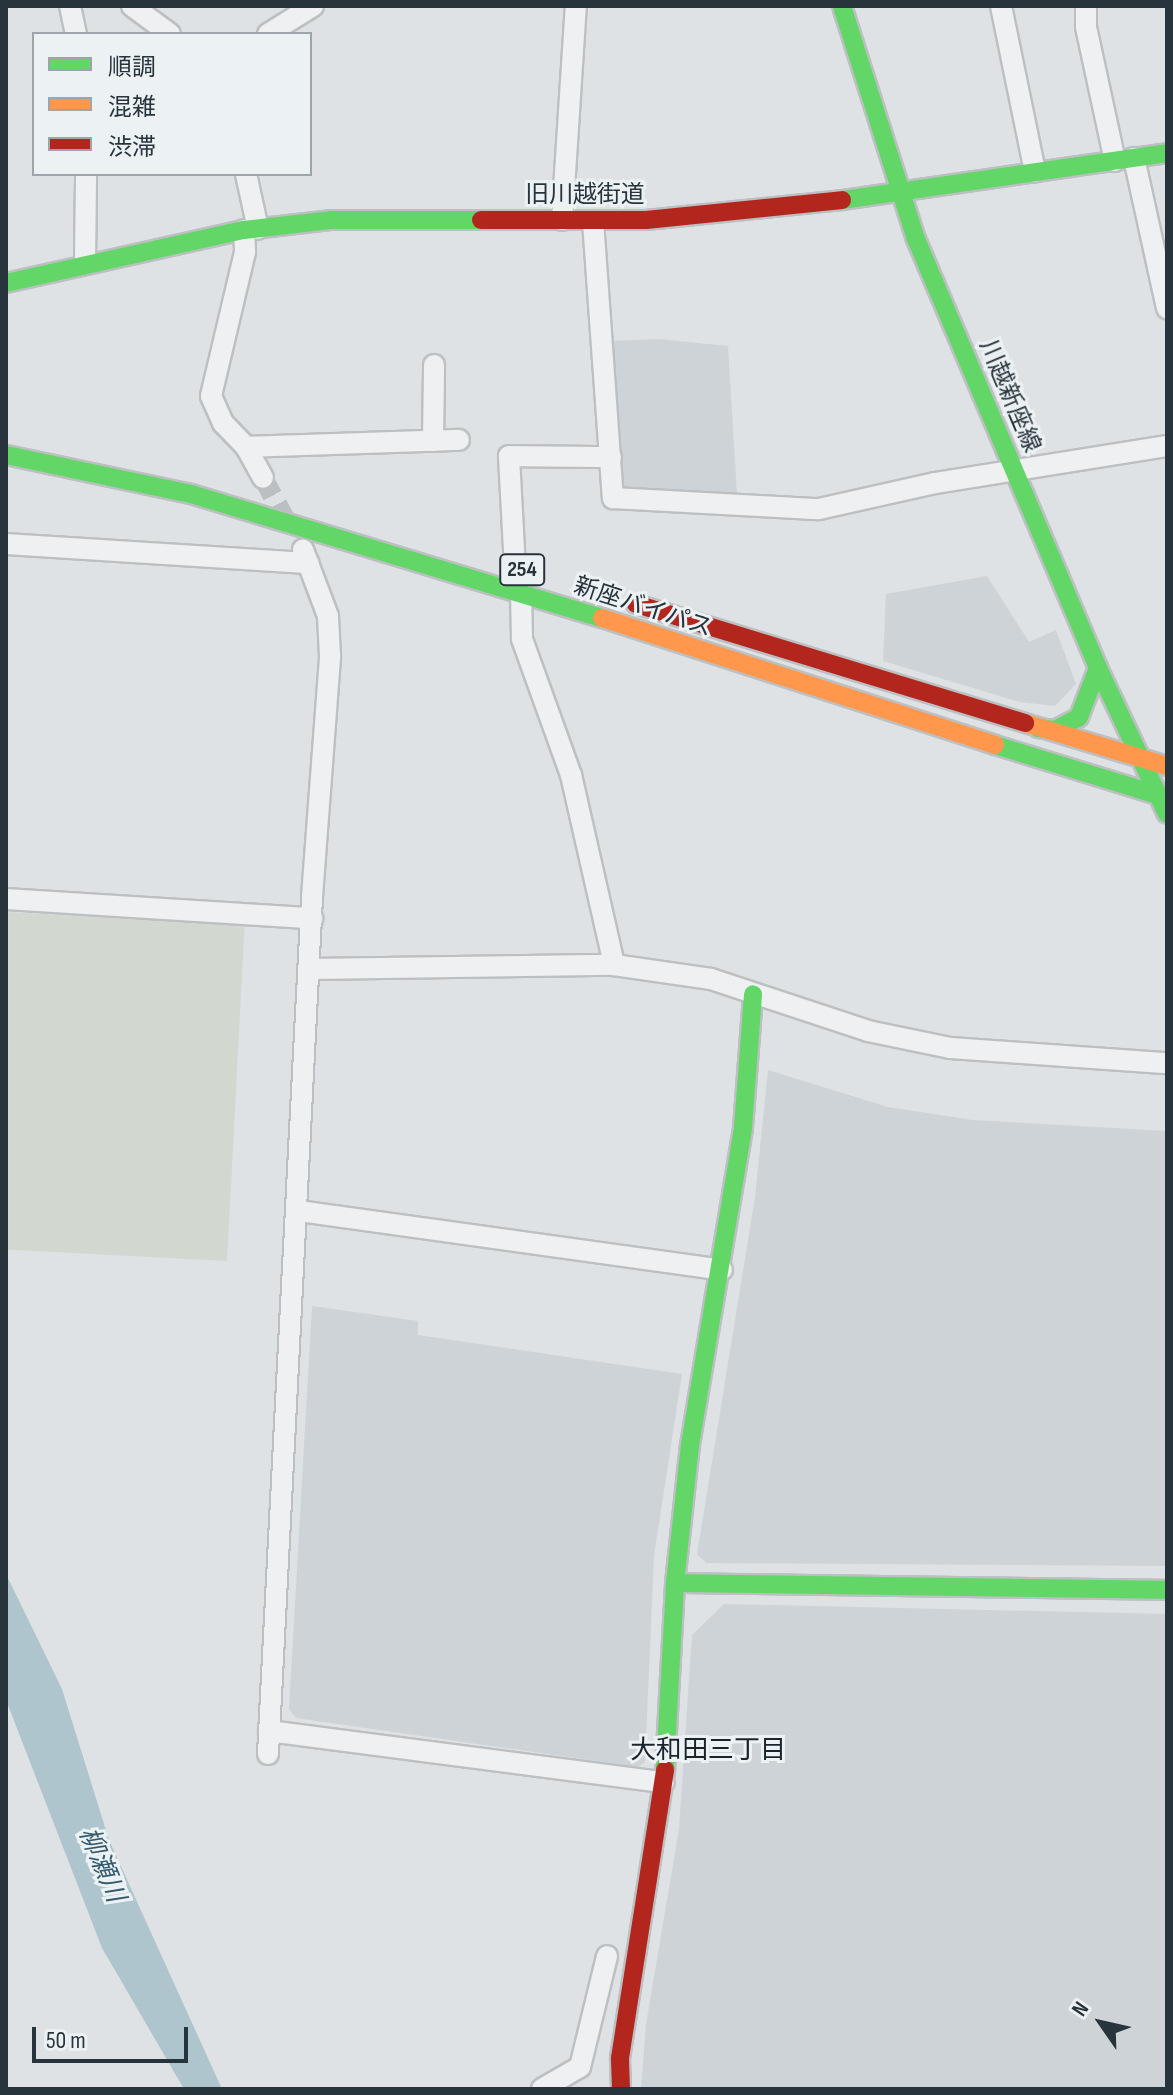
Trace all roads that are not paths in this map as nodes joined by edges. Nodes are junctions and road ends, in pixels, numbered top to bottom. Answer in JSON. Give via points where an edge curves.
{"nodes":[{"id":1,"x":70,"y":6,"type":"edge"},
{"id":2,"x":132,"y":6,"type":"edge"},
{"id":3,"x":313,"y":6,"type":"edge"},
{"id":4,"x":576,"y":6,"type":"edge"},
{"id":5,"x":842,"y":6,"type":"edge"},
{"id":6,"x":1001,"y":6,"type":"edge"},
{"id":7,"x":1086,"y":6,"type":"edge"},
{"id":8,"x":76,"y":32,"type":"edge"},
{"id":9,"x":167,"y":32,"type":"edge"},
{"id":10,"x":271,"y":32,"type":"edge"},
{"id":11,"x":1167,"y":153,"type":"edge"},
{"id":12,"x":1125,"y":159,"type":"junction"},
{"id":13,"x":1035,"y":172,"type":"junction"},
{"id":14,"x":86,"y":176,"type":"edge"},
{"id":15,"x":246,"y":176,"type":"edge"},
{"id":16,"x":898,"y":191,"type":"junction"},
{"id":17,"x":562,"y":220,"type":"junction"},
{"id":18,"x":593,"y":221,"type":"junction"},
{"id":19,"x":251,"y":230,"type":"junction"},
{"id":20,"x":85,"y":262,"type":"junction"},
{"id":21,"x":6,"y":283,"type":"edge"},
{"id":22,"x":1167,"y":308,"type":"edge"},
{"id":23,"x":434,"y":365,"type":"dead end"},
{"id":24,"x":459,"y":440,"type":"dead end"},
{"id":25,"x":433,"y":441,"type":"junction"},
{"id":26,"x":1167,"y":446,"type":"edge"},
{"id":27,"x":246,"y":447,"type":"junction"},
{"id":28,"x":6,"y":455,"type":"edge"},
{"id":29,"x":611,"y":457,"type":"junction"},
{"id":30,"x":1015,"y":470,"type":"junction"},
{"id":31,"x":256,"y":483,"type":"joint"},
{"id":32,"x":278,"y":497,"type":"dead end"},
{"id":33,"x":6,"y":544,"type":"edge"},
{"id":34,"x":488,"y":560,"type":"dead end"},
{"id":35,"x":522,"y":570,"type":"joint"},
{"id":36,"x":521,"y":592,"type":"junction"},
{"id":37,"x":615,"y":598,"type":"dead end"},
{"id":38,"x":1098,"y":668,"type":"junction"},
{"id":39,"x":1034,"y":728,"type":"junction"},
{"id":40,"x":1138,"y":758,"type":"junction"},
{"id":41,"x":1167,"y":766,"type":"edge"},
{"id":42,"x":1162,"y":797,"type":"edge"},
{"id":43,"x":1167,"y":814,"type":"edge"},
{"id":44,"x":6,"y":899,"type":"edge"},
{"id":45,"x":312,"y":918,"type":"junction"},
{"id":46,"x":614,"y":965,"type":"junction"},
{"id":47,"x":311,"y":969,"type":"junction"},
{"id":48,"x":753,"y":994,"type":"junction"},
{"id":49,"x":1167,"y":1063,"type":"edge"},
{"id":50,"x":299,"y":1211,"type":"junction"},
{"id":51,"x":722,"y":1270,"type":"junction"},
{"id":52,"x":675,"y":1583,"type":"junction"},
{"id":53,"x":1167,"y":1590,"type":"edge"},
{"id":54,"x":269,"y":1731,"type":"junction"},
{"id":55,"x":268,"y":1754,"type":"dead end"},
{"id":56,"x":664,"y":1782,"type":"junction"},
{"id":57,"x":607,"y":1956,"type":"dead end"},
{"id":58,"x":542,"y":2089,"type":"edge"},
{"id":59,"x":621,"y":2089,"type":"edge"}],
"edges":[{"from":1,"to":8,"type":"street"},
{"from":2,"to":9,"type":"street"},
{"from":3,"to":10,"type":"street"},
{"from":4,"to":17,"type":"street"},
{"from":5,"to":16,"type":"main road","name":"川越新座線"},
{"from":6,"to":13,"type":"street"},
{"from":7,"to":12,"type":"street","via":[[1086,27]]},
{"from":11,"to":12,"type":"main road","name":"旧川越街道"},
{"from":12,"to":13,"type":"main road","name":"旧川越街道"},
{"from":12,"to":22,"type":"street"},
{"from":13,"to":16,"type":"main road","name":"旧川越街道"},
{"from":14,"to":20,"type":"street"},
{"from":15,"to":19,"type":"street"},
{"from":16,"to":18,"type":"main road","name":"旧川越街道","via":[[756,211]]},
{"from":16,"to":30,"type":"main road","name":"川越新座線"},
{"from":17,"to":18,"type":"main road","name":"旧川越街道"},
{"from":17,"to":19,"type":"main road","name":"旧川越街道","via":[[332,220]]},
{"from":18,"to":29,"type":"street"},
{"from":19,"to":20,"type":"main road","name":"旧川越街道"},
{"from":19,"to":27,"type":"street","via":[[211,396],[223,423]]},
{"from":20,"to":21,"type":"main road","name":"旧川越街道"},
{"from":23,"to":25,"type":"street"},
{"from":24,"to":25,"type":"street"},
{"from":25,"to":27,"type":"street"},
{"from":26,"to":30,"type":"street"},
{"from":27,"to":31,"type":"street"},
{"from":28,"to":36,"type":"main road","name":"新座バイパス","number":"254","via":[[163,486]]},
{"from":29,"to":30,"type":"street","via":[[613,498],[819,509]]},
{"from":29,"to":35,"type":"street","via":[[509,456]]},
{"from":30,"to":38,"type":"main road","name":"川越新座線"},
{"from":31,"to":32,"type":"main road"},
{"from":33,"to":45,"type":"street","via":[[306,556],[328,616],[330,656]]},
{"from":34,"to":35,"type":"main road","number":"254"},
{"from":36,"to":42,"type":"main road","name":"新座バイパス","number":"254","via":[[793,684]]},
{"from":36,"to":46,"type":"street","via":[[522,639],[571,775]]},
{"from":37,"to":39,"type":"main road","name":"新座バイパス"},
{"from":38,"to":39,"type":"main road","via":[[1079,717],[1055,730]]},
{"from":38,"to":40,"type":"main road","name":"川越新座線"},
{"from":39,"to":40,"type":"main road","name":"新座バイパス"},
{"from":40,"to":41,"type":"main road","name":"新座バイパス"},
{"from":40,"to":42,"type":"main road","name":"川越新座線"},
{"from":42,"to":43,"type":"main road","name":"川越新座線"},
{"from":44,"to":45,"type":"street"},
{"from":45,"to":47,"type":"street"},
{"from":46,"to":47,"type":"street"},
{"from":46,"to":48,"type":"street","via":[[711,979]]},
{"from":47,"to":50,"type":"street"},
{"from":48,"to":49,"type":"street","via":[[868,1031],[950,1048]]},
{"from":48,"to":51,"type":"main road","via":[[743,1128]]},
{"from":50,"to":51,"type":"street"},
{"from":50,"to":54,"type":"street"},
{"from":51,"to":52,"type":"main road","via":[[690,1445]]},
{"from":52,"to":53,"type":"main road"},
{"from":52,"to":56,"type":"main road"},
{"from":54,"to":55,"type":"street"},
{"from":54,"to":56,"type":"street"},
{"from":56,"to":59,"type":"main road","via":[[620,2058]]},
{"from":57,"to":58,"type":"street","via":[[580,2067]]}]}
